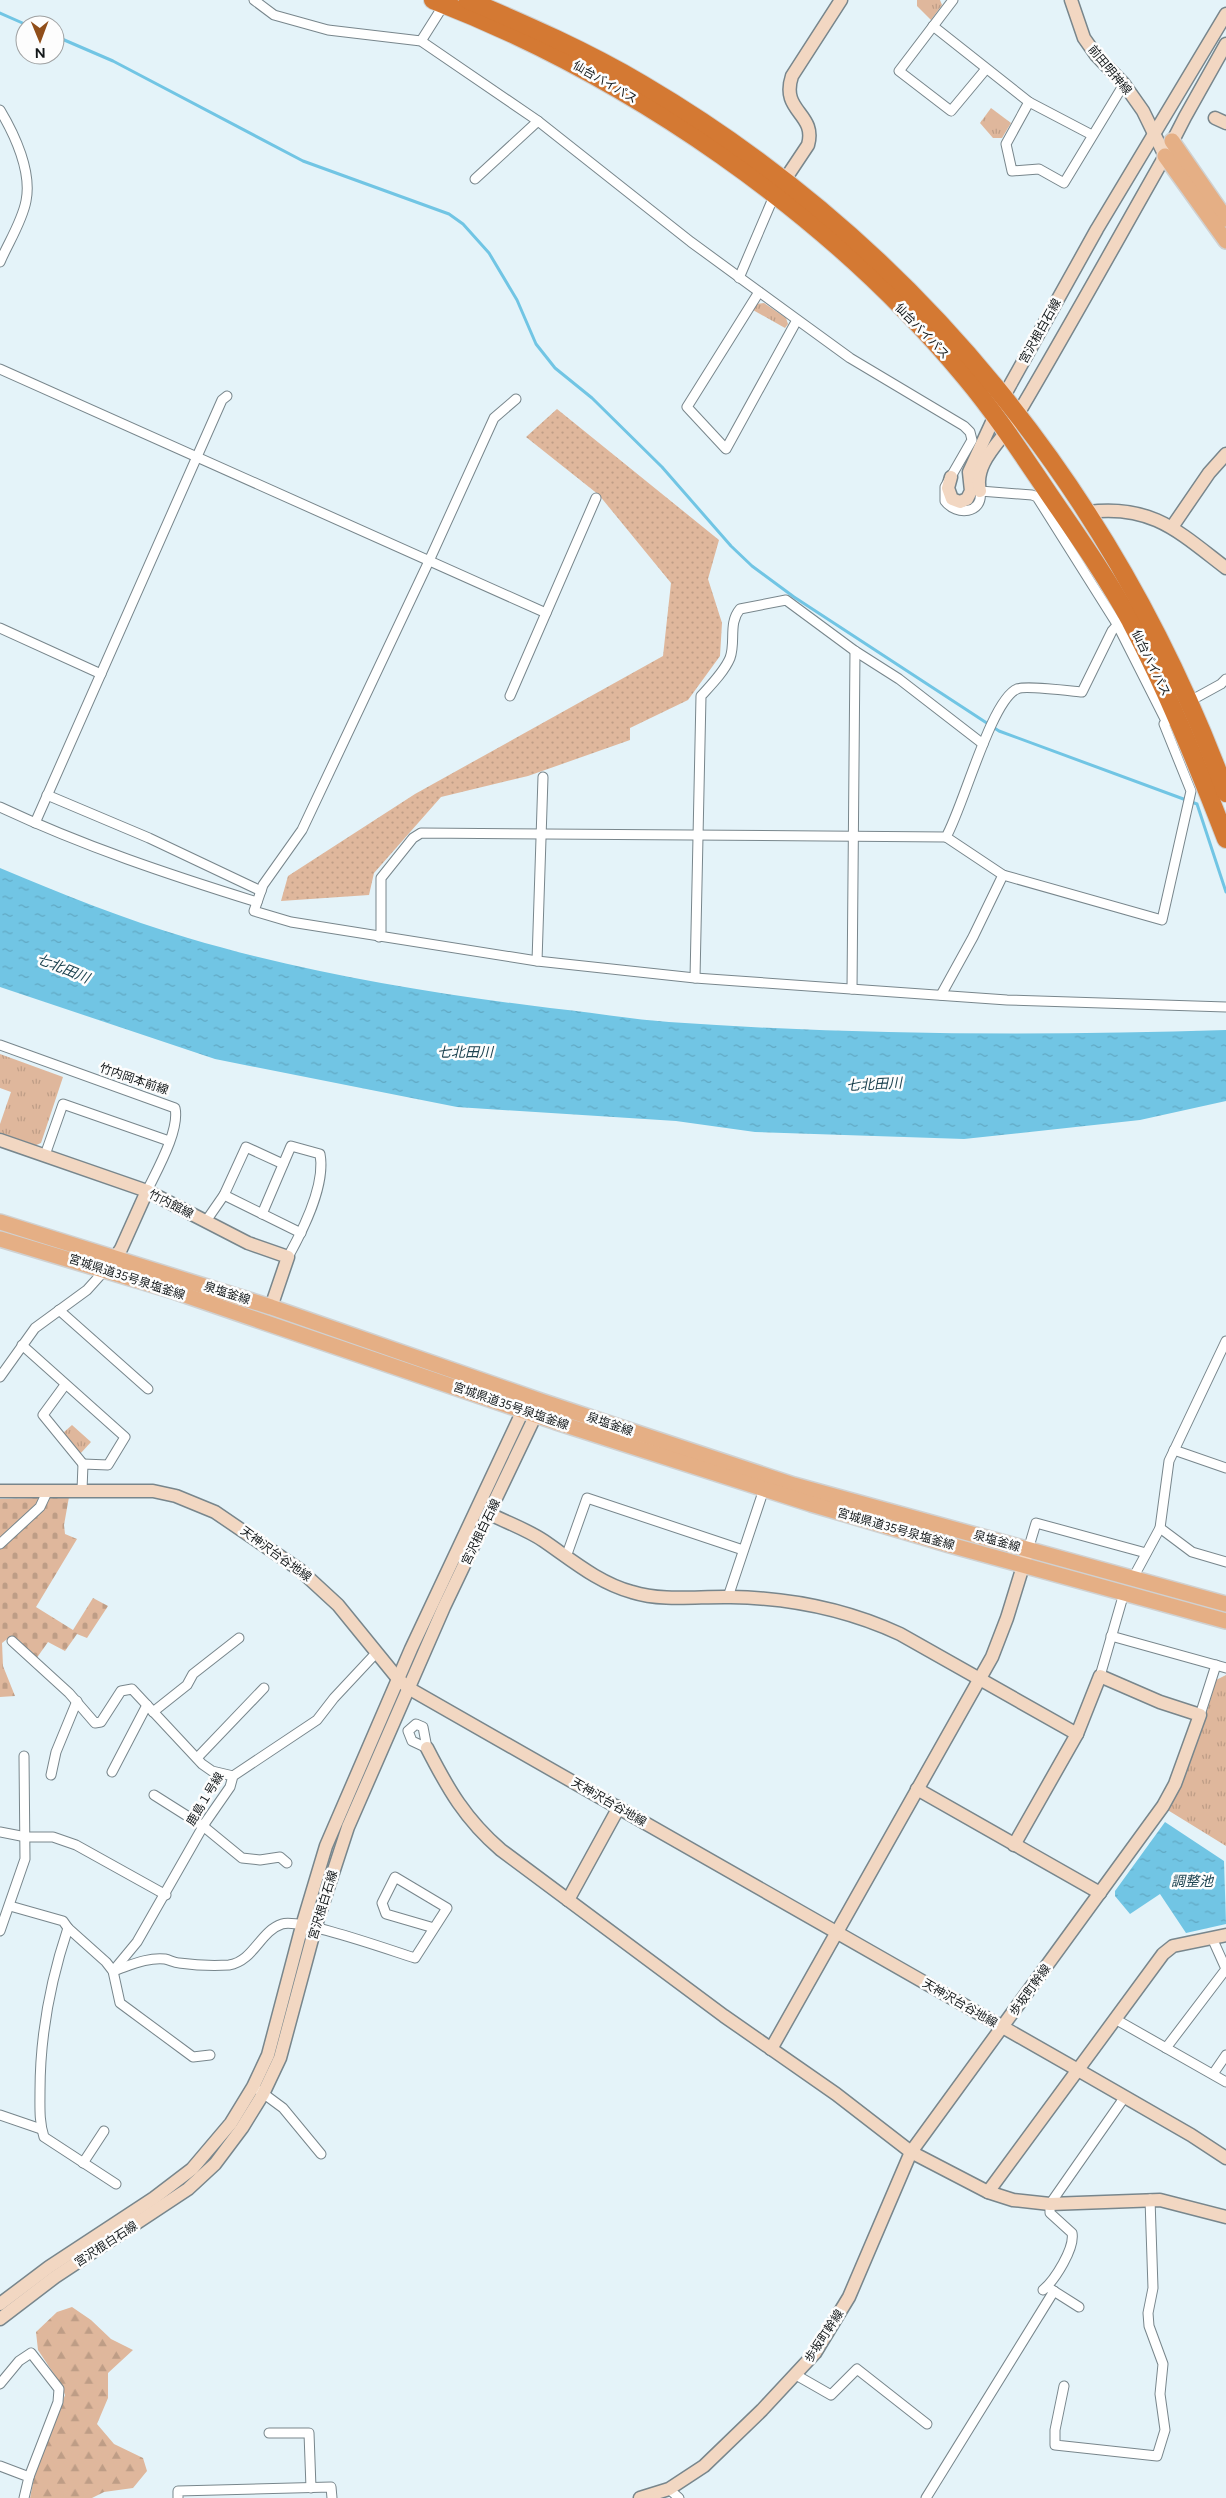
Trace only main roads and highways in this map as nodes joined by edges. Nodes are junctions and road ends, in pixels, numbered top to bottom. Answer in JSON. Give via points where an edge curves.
{"nodes":[{"id":1,"x":468,"y":0,"type":"edge"},
{"id":2,"x":441,"y":1,"type":"edge"},
{"id":3,"x":1172,"y":141,"type":"road end"},
{"id":4,"x":1165,"y":156,"type":"road end"},
{"id":5,"x":1226,"y":219,"type":"edge"},
{"id":6,"x":1226,"y":241,"type":"edge"},
{"id":7,"x":1226,"y":793,"type":"edge"},
{"id":8,"x":1226,"y":839,"type":"edge"},
{"id":9,"x":0,"y":1222,"type":"edge"},
{"id":10,"x":0,"y":1239,"type":"edge"},
{"id":11,"x":533,"y":1406,"type":"junction"},
{"id":12,"x":1026,"y":1557,"type":"junction"},
{"id":13,"x":1226,"y":1604,"type":"edge"},
{"id":14,"x":1226,"y":1621,"type":"edge"}],
"edges":[{"from":1,"to":7,"type":"highway","name":"仙台バイパス","via":[[586,53],[642,84],[784,180],[838,223],[939,322],[1004,396],[1088,512],[1132,584],[1190,701]]},
{"from":2,"to":8,"type":"highway","name":"仙台バイパス","via":[[591,74],[671,122],[774,196],[840,250],[924,330],[966,378],[1027,459],[1100,568]]},
{"from":3,"to":5,"type":"main road"},
{"from":4,"to":6,"type":"main road"},
{"from":9,"to":11,"type":"main road","name":"泉塩釜線","via":[[271,1307]]},
{"from":10,"to":11,"type":"main road","name":"宮城県道35号泉塩釜線"},
{"from":11,"to":12,"type":"main road","name":"泉塩釜線"},
{"from":11,"to":12,"type":"main road","name":"宮城県道35号泉塩釜線","via":[[764,1489],[941,1542]]},
{"from":12,"to":13,"type":"main road","name":"泉塩釜線","via":[[1133,1578]]},
{"from":12,"to":14,"type":"main road","name":"宮城県道35号泉塩釜線","via":[[1124,1593]]}]}
